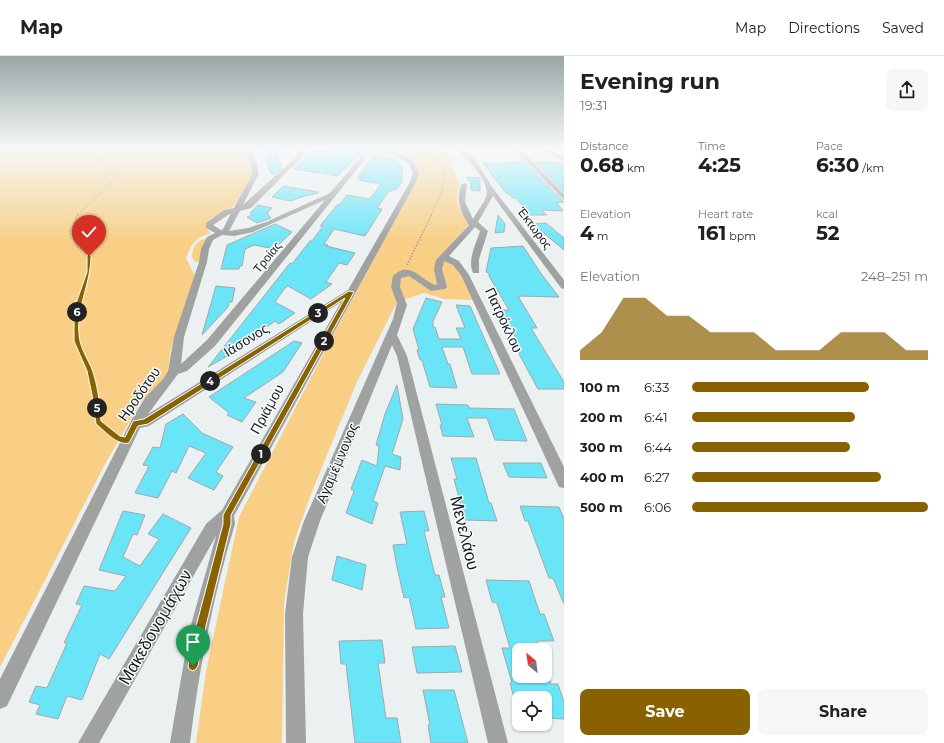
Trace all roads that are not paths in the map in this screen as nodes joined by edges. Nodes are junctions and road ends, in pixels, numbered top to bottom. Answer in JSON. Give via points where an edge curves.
{"nodes":[{"id":1,"x":252,"y":180,"type":"edge"},
{"id":2,"x":275,"y":180,"type":"edge"},
{"id":3,"x":345,"y":180,"type":"edge"},
{"id":4,"x":414,"y":180,"type":"edge"},
{"id":5,"x":485,"y":180,"type":"edge"},
{"id":6,"x":548,"y":180,"type":"edge"},
{"id":7,"x":464,"y":185,"type":"dead end"},
{"id":8,"x":490,"y":188,"type":"junction"},
{"id":9,"x":333,"y":195,"type":"junction"},
{"id":10,"x":564,"y":198,"type":"edge"},
{"id":11,"x":238,"y":209,"type":"junction"},
{"id":12,"x":474,"y":224,"type":"junction"},
{"id":13,"x":220,"y":234,"type":"junction"},
{"id":14,"x":443,"y":256,"type":"junction"},
{"id":15,"x":476,"y":271,"type":"dead end"},
{"id":16,"x":564,"y":286,"type":"edge"},
{"id":17,"x":351,"y":292,"type":"junction"},
{"id":18,"x":391,"y":335,"type":"junction"},
{"id":19,"x":174,"y":371,"type":"junction"},
{"id":20,"x":136,"y":423,"type":"junction"},
{"id":21,"x":564,"y":482,"type":"edge"},
{"id":22,"x":227,"y":515,"type":"junction"},
{"id":23,"x":0,"y":699,"type":"edge"},
{"id":24,"x":88,"y":743,"type":"edge"},
{"id":25,"x":180,"y":743,"type":"edge"},
{"id":26,"x":296,"y":743,"type":"edge"},
{"id":27,"x":498,"y":743,"type":"edge"}],
"edges":[{"from":1,"to":11,"type":"street","name":"Ηροδότου"},
{"from":2,"to":11,"type":"street","via":[[248,206]]},
{"from":3,"to":9,"type":"street","name":"Τροίας"},
{"from":4,"to":17,"type":"street","name":"Πριάμου"},
{"from":5,"to":8,"type":"street","name":"Έκτωρος"},
{"from":6,"to":10,"type":"street"},
{"from":7,"to":12,"type":"street","via":[[460,197],[464,211]]},
{"from":8,"to":12,"type":"street","via":[[489,196]]},
{"from":8,"to":16,"type":"street","name":"Έκτωρος"},
{"from":9,"to":13,"type":"street","via":[[250,230]]},
{"from":9,"to":19,"type":"street","name":"Τροίας","via":[[211,343],[183,368]]},
{"from":11,"to":13,"type":"street","name":"Ηροδότου","via":[[226,230]]},
{"from":12,"to":14,"type":"street"},
{"from":12,"to":15,"type":"street","via":[[484,231],[475,259]]},
{"from":13,"to":19,"type":"street","name":"Ηροδότου","via":[[210,239],[205,249],[179,338]]},
{"from":14,"to":18,"type":"street","name":"Αγαμέμνονος","via":[[438,269],[442,284],[439,289],[431,287],[416,274],[403,273],[394,280],[402,304]]},
{"from":14,"to":21,"type":"street","name":"Πατρόκλου","via":[[456,263],[465,274]]},
{"from":17,"to":20,"type":"street","name":"Ιάσονος","via":[[145,422]]},
{"from":17,"to":22,"type":"street","name":"Πριάμου"},
{"from":18,"to":26,"type":"street","name":"Αγαμέμνονος","via":[[312,521],[300,557],[294,614]]},
{"from":18,"to":27,"type":"street","name":"Μενελάου","via":[[402,356]]},
{"from":19,"to":20,"type":"street","name":"Ηροδότου"},
{"from":20,"to":23,"type":"street","name":"Ηροδότου"},
{"from":22,"to":24,"type":"street","name":"Μακεδονομάχων","via":[[211,529]]},
{"from":22,"to":25,"type":"street","name":"Πριάμου","via":[[185,702]]}]}
